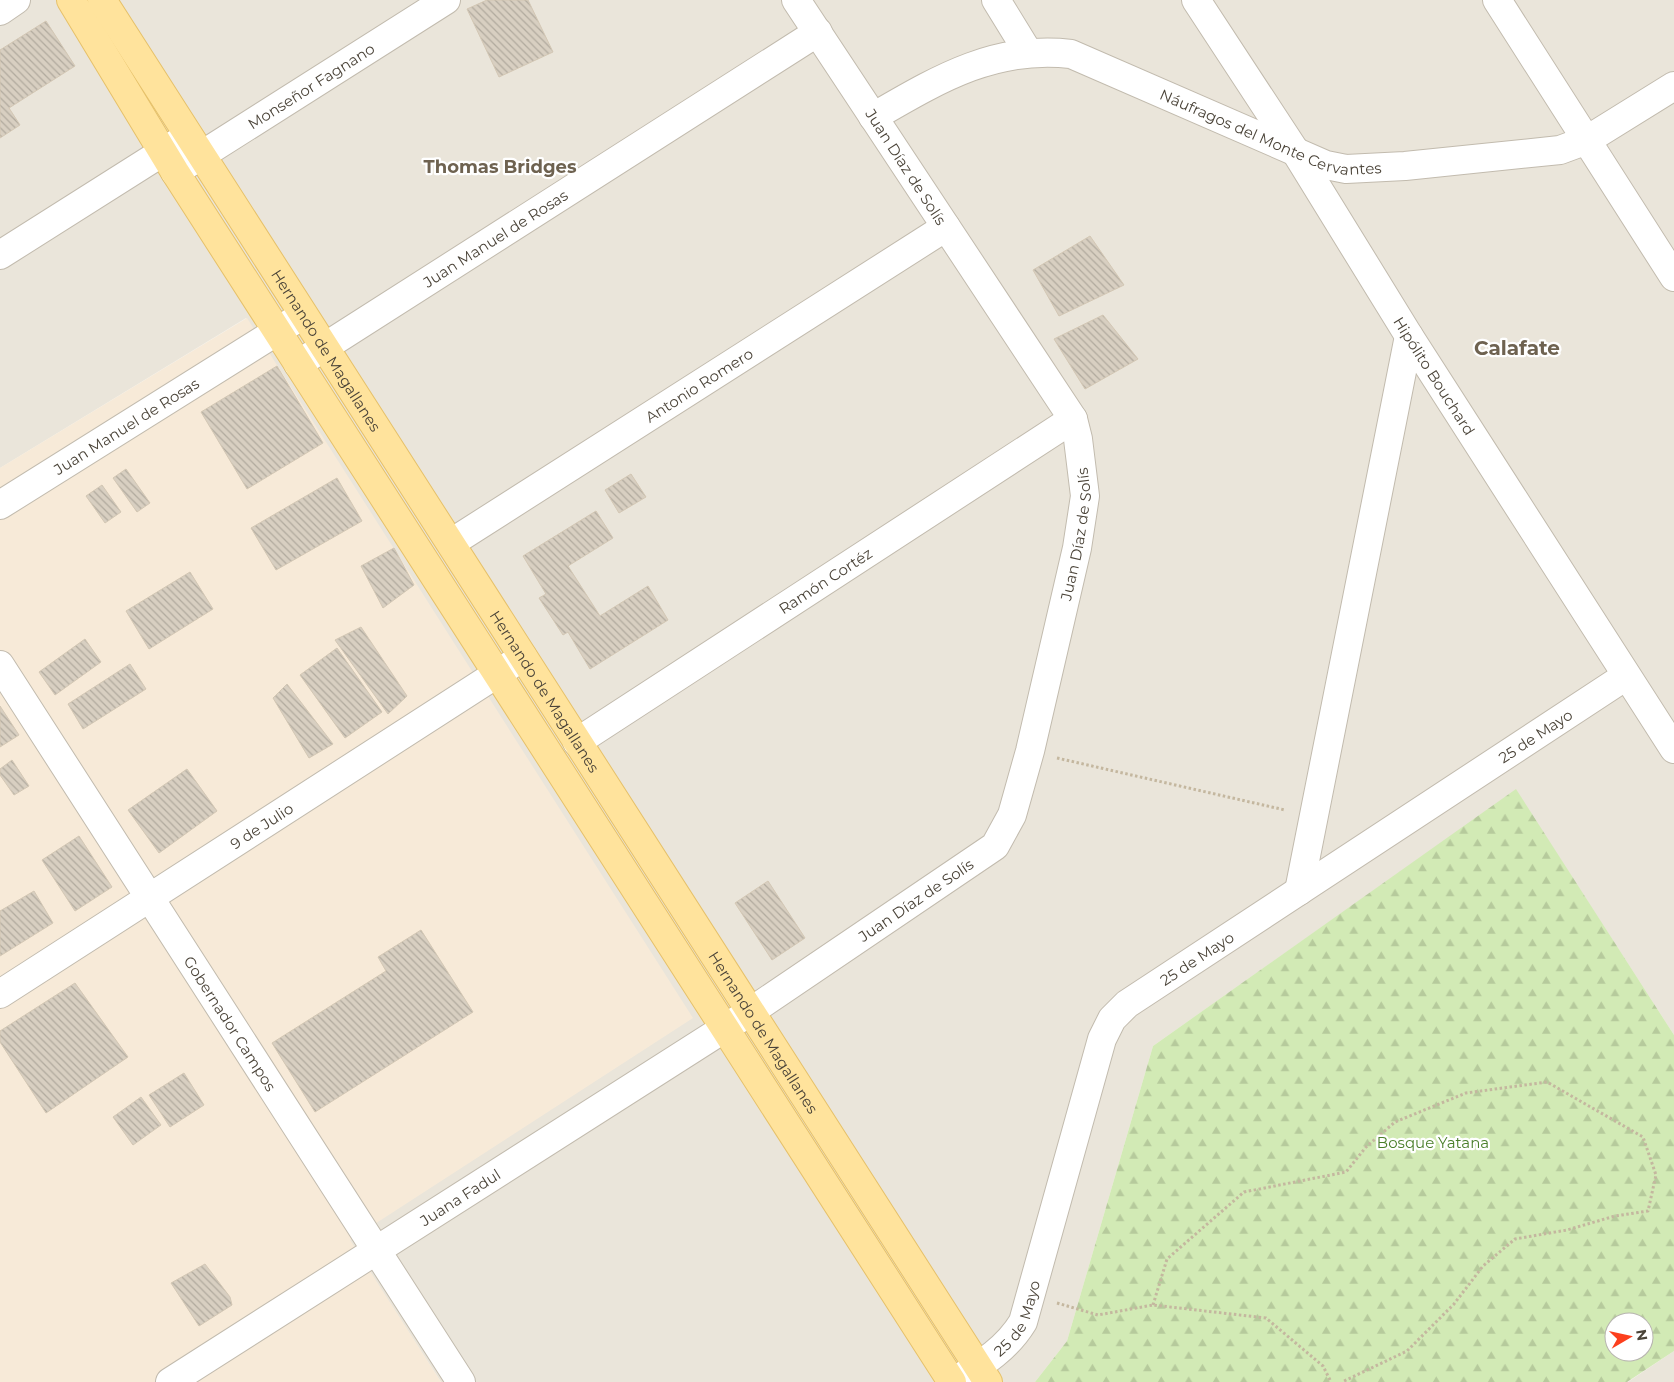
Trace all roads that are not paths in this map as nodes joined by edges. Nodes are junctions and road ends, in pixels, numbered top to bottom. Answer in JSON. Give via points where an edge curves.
{"nodes":[{"id":1,"x":16,"y":0,"type":"edge"},
{"id":2,"x":71,"y":0,"type":"edge"},
{"id":3,"x":102,"y":0,"type":"edge"},
{"id":4,"x":446,"y":0,"type":"edge"},
{"id":5,"x":796,"y":0,"type":"edge"},
{"id":6,"x":996,"y":0,"type":"edge"},
{"id":7,"x":1196,"y":0,"type":"edge"},
{"id":8,"x":1497,"y":0,"type":"edge"},
{"id":9,"x":0,"y":11,"type":"edge"},
{"id":10,"x":818,"y":32,"type":"junction"},
{"id":11,"x":1028,"y":52,"type":"junction"},
{"id":12,"x":1674,"y":86,"type":"edge"},
{"id":13,"x":874,"y":117,"type":"junction"},
{"id":14,"x":1586,"y":140,"type":"junction"},
{"id":15,"x":194,"y":146,"type":"junction"},
{"id":16,"x":1295,"y":151,"type":"junction"},
{"id":17,"x":169,"y":162,"type":"junction"},
{"id":18,"x":946,"y":227,"type":"junction"},
{"id":19,"x":0,"y":255,"type":"edge"},
{"id":20,"x":1674,"y":277,"type":"edge"},
{"id":21,"x":303,"y":315,"type":"junction"},
{"id":22,"x":278,"y":331,"type":"junction"},
{"id":23,"x":1409,"y":336,"type":"junction"},
{"id":24,"x":324,"y":348,"type":"junction"},
{"id":25,"x":298,"y":364,"type":"junction"},
{"id":26,"x":1073,"y":419,"type":"junction"},
{"id":27,"x":0,"y":505,"type":"edge"},
{"id":28,"x":451,"y":543,"type":"junction"},
{"id":29,"x":523,"y":657,"type":"junction"},
{"id":30,"x":0,"y":665,"type":"edge"},
{"id":31,"x":497,"y":674,"type":"junction"},
{"id":32,"x":1626,"y":676,"type":"junction"},
{"id":33,"x":577,"y":742,"type":"junction"},
{"id":34,"x":1674,"y":749,"type":"edge"},
{"id":35,"x":1299,"y":891,"type":"junction"},
{"id":36,"x":149,"y":898,"type":"junction"},
{"id":37,"x":0,"y":994,"type":"edge"},
{"id":38,"x":750,"y":1012,"type":"junction"},
{"id":39,"x":725,"y":1028,"type":"junction"},
{"id":40,"x":376,"y":1250,"type":"junction"},
{"id":41,"x":982,"y":1374,"type":"edge"},
{"id":42,"x":170,"y":1382,"type":"edge"},
{"id":43,"x":461,"y":1382,"type":"edge"},
{"id":44,"x":952,"y":1382,"type":"edge"}],
"edges":[{"from":1,"to":9,"type":"street"},
{"from":2,"to":17,"type":"main road","name":"Hernando de Magallanes"},
{"from":3,"to":15,"type":"main road","name":"Hernando de Magallanes"},
{"from":4,"to":15,"type":"street","name":"Monseñor Fagnano"},
{"from":5,"to":10,"type":"street","name":"Juan Díaz de Solís"},
{"from":6,"to":11,"type":"street"},
{"from":7,"to":16,"type":"street","name":"Hipólito Bouchard"},
{"from":8,"to":14,"type":"street"},
{"from":10,"to":13,"type":"street","name":"Juan Díaz de Solís"},
{"from":10,"to":24,"type":"street","name":"Juan Manuel de Rosas"},
{"from":11,"to":13,"type":"street","name":"Náufragos del Monte Cervantes","via":[[1001,56],[976,65],[918,91]]},
{"from":11,"to":16,"type":"street","name":"Náufragos del Monte Cervantes","via":[[1071,54]]},
{"from":12,"to":14,"type":"street","name":"Náufragos del Monte Cervantes"},
{"from":13,"to":18,"type":"street","name":"Juan Díaz de Solís"},
{"from":14,"to":16,"type":"street","name":"Náufragos del Monte Cervantes","via":[[1560,150],[1346,169],[1326,165]]},
{"from":14,"to":20,"type":"street"},
{"from":15,"to":17,"type":"street","name":"Monseñor Fagnano"},
{"from":15,"to":21,"type":"main road","name":"Hernando de Magallanes"},
{"from":16,"to":23,"type":"street","name":"Hipólito Bouchard"},
{"from":17,"to":19,"type":"street","name":"Monseñor Fagnano"},
{"from":17,"to":22,"type":"main road","name":"Hernando de Magallanes"},
{"from":18,"to":26,"type":"street","name":"Juan Díaz de Solís"},
{"from":18,"to":28,"type":"street","name":"Antonio Romero"},
{"from":21,"to":22,"type":"street","name":"Juan Manuel de Rosas"},
{"from":21,"to":24,"type":"main road","name":"Hernando de Magallanes"},
{"from":22,"to":25,"type":"main road","name":"Hernando de Magallanes"},
{"from":22,"to":27,"type":"street","name":"Juan Manuel de Rosas"},
{"from":23,"to":32,"type":"street","name":"Hipólito Bouchard"},
{"from":23,"to":35,"type":"street"},
{"from":24,"to":25,"type":"street","name":"Juan Manuel de Rosas"},
{"from":24,"to":28,"type":"main road","name":"Hernando de Magallanes"},
{"from":25,"to":31,"type":"main road","name":"Hernando de Magallanes"},
{"from":26,"to":33,"type":"street","name":"Ramón Cortéz"},
{"from":26,"to":38,"type":"street","name":"Juan Díaz de Solís","via":[[1085,496],[1077,548],[1012,815],[995,846]]},
{"from":28,"to":29,"type":"main road","name":"Hernando de Magallanes"},
{"from":29,"to":31,"type":"street","name":"9 de Julio"},
{"from":29,"to":33,"type":"main road","name":"Hernando de Magallanes"},
{"from":30,"to":36,"type":"street","name":"Gobernador Campos"},
{"from":31,"to":36,"type":"street","name":"9 de Julio"},
{"from":31,"to":39,"type":"main road","name":"Hernando de Magallanes"},
{"from":32,"to":34,"type":"street","name":"Hipólito Bouchard"},
{"from":32,"to":35,"type":"street","name":"25 de Mayo"},
{"from":33,"to":38,"type":"main road","name":"Hernando de Magallanes"},
{"from":35,"to":41,"type":"street","name":"25 de Mayo","via":[[1127,1004],[1112,1019],[1102,1039],[1023,1322]]},
{"from":36,"to":37,"type":"street","name":"9 de Julio"},
{"from":36,"to":40,"type":"street","name":"Gobernador Campos"},
{"from":38,"to":39,"type":"street","name":"Juana Fadul"},
{"from":38,"to":41,"type":"main road","name":"Hernando de Magallanes"},
{"from":39,"to":40,"type":"street","name":"Juana Fadul"},
{"from":39,"to":44,"type":"main road","name":"Hernando de Magallanes"},
{"from":40,"to":42,"type":"street","name":"Juana Fadul"},
{"from":40,"to":43,"type":"street","name":"Gobernador Campos"},
{"from":41,"to":44,"type":"street","name":"25 de Mayo"}]}
